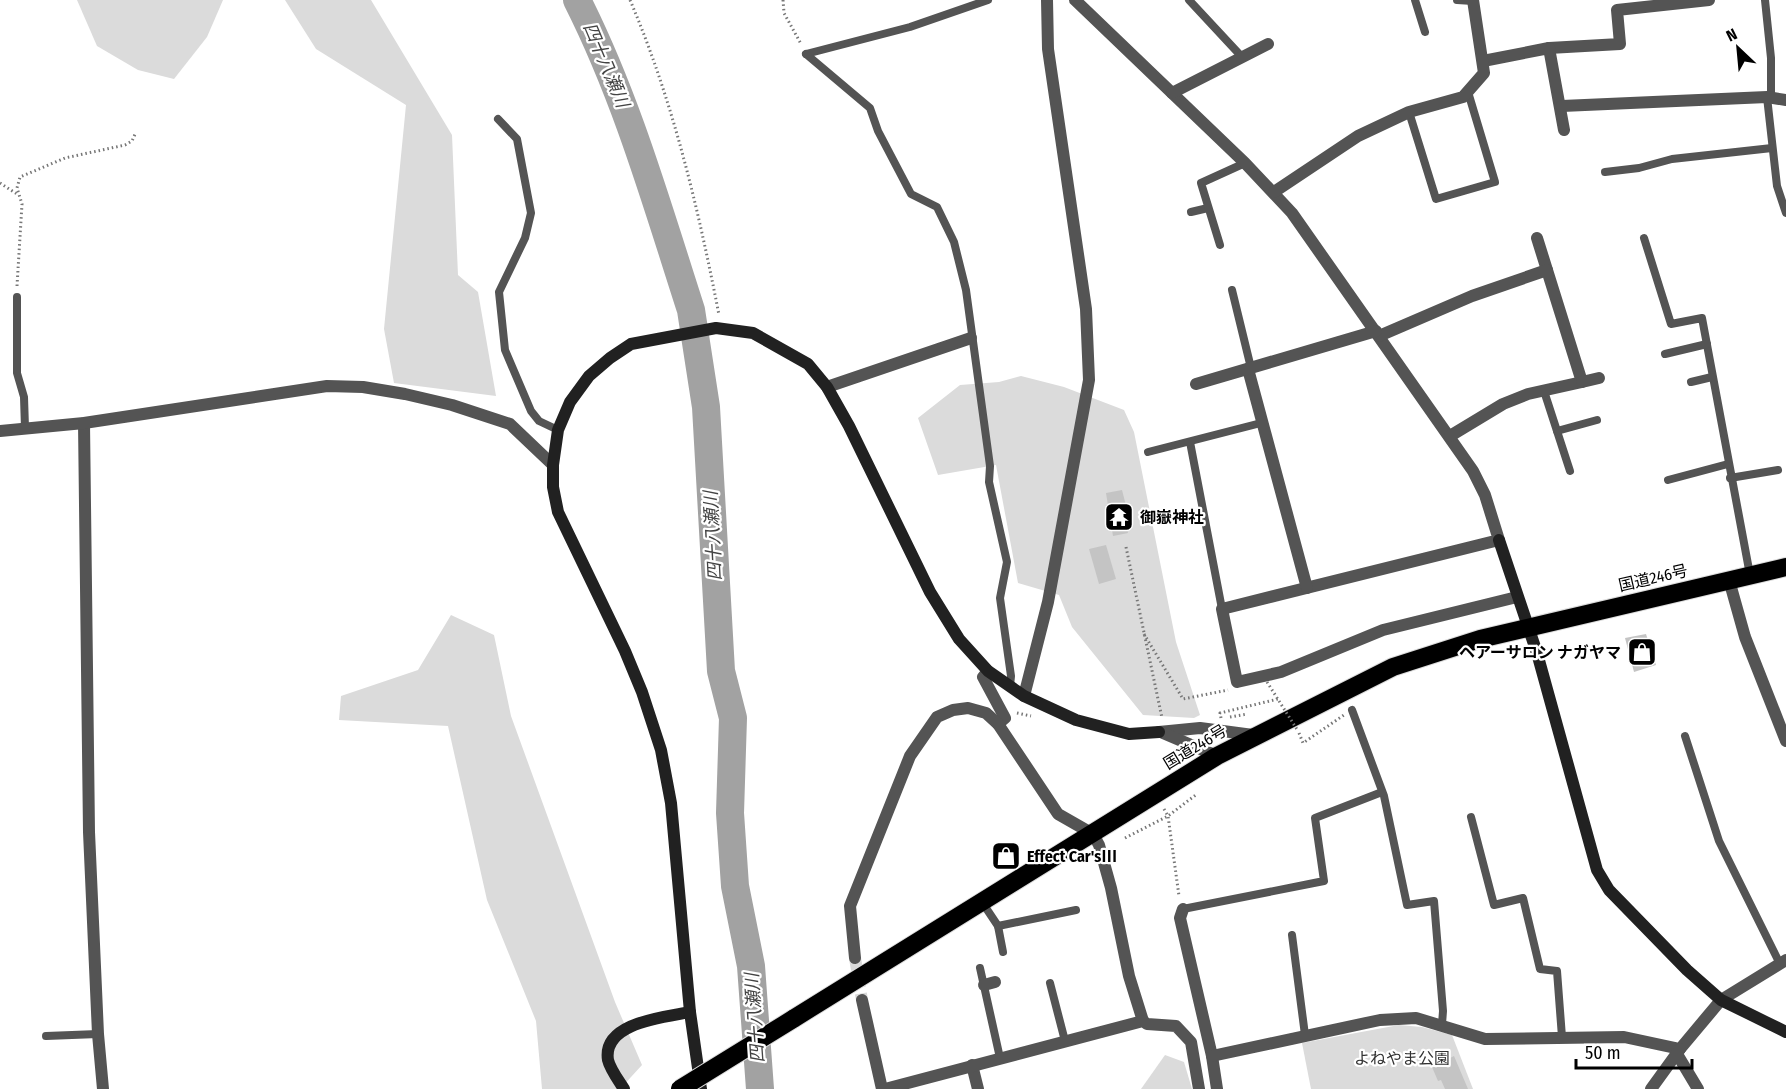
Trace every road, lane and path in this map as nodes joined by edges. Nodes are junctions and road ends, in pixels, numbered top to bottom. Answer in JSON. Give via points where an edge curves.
{"nodes":[{"id":1,"x":630,"y":0,"type":"edge"},
{"id":2,"x":783,"y":0,"type":"edge"},
{"id":3,"x":988,"y":0,"type":"edge"},
{"id":4,"x":1047,"y":0,"type":"edge"},
{"id":5,"x":1075,"y":0,"type":"edge"},
{"id":6,"x":1189,"y":0,"type":"edge"},
{"id":7,"x":1415,"y":0,"type":"edge"},
{"id":8,"x":1457,"y":0,"type":"edge"},
{"id":9,"x":1709,"y":0,"type":"edge"},
{"id":10,"x":1765,"y":0,"type":"edge"},
{"id":11,"x":1473,"y":1,"type":"edge"},
{"id":12,"x":1425,"y":32,"type":"dead end"},
{"id":13,"x":1268,"y":44,"type":"dead end"},
{"id":14,"x":1549,"y":48,"type":"junction"},
{"id":15,"x":806,"y":54,"type":"junction"},
{"id":16,"x":1242,"y":57,"type":"junction"},
{"id":17,"x":1483,"y":61,"type":"junction"},
{"id":18,"x":1468,"y":92,"type":"junction"},
{"id":19,"x":1172,"y":93,"type":"junction"},
{"id":20,"x":1769,"y":97,"type":"junction"},
{"id":21,"x":1786,"y":100,"type":"edge"},
{"id":22,"x":1562,"y":106,"type":"junction"},
{"id":23,"x":1409,"y":112,"type":"junction"},
{"id":24,"x":498,"y":119,"type":"dead end"},
{"id":25,"x":1564,"y":130,"type":"dead end"},
{"id":26,"x":136,"y":132,"type":"dead end"},
{"id":27,"x":1772,"y":147,"type":"junction"},
{"id":28,"x":1245,"y":163,"type":"junction"},
{"id":29,"x":1605,"y":172,"type":"dead end"},
{"id":30,"x":0,"y":183,"type":"edge"},
{"id":31,"x":1274,"y":192,"type":"junction"},
{"id":32,"x":17,"y":194,"type":"junction"},
{"id":33,"x":1208,"y":208,"type":"junction"},
{"id":34,"x":1191,"y":212,"type":"dead end"},
{"id":35,"x":1786,"y":213,"type":"edge"},
{"id":36,"x":1537,"y":238,"type":"dead end"},
{"id":37,"x":1644,"y":238,"type":"dead end"},
{"id":38,"x":1220,"y":245,"type":"dead end"},
{"id":39,"x":1547,"y":270,"type":"junction"},
{"id":40,"x":1232,"y":290,"type":"dead end"},
{"id":41,"x":16,"y":297,"type":"joint"},
{"id":42,"x":719,"y":328,"type":"junction"},
{"id":43,"x":1378,"y":333,"type":"junction"},
{"id":44,"x":970,"y":338,"type":"junction"},
{"id":45,"x":1707,"y":344,"type":"junction"},
{"id":46,"x":1665,"y":354,"type":"dead end"},
{"id":47,"x":1250,"y":368,"type":"junction"},
{"id":48,"x":1712,"y":377,"type":"junction"},
{"id":49,"x":1599,"y":378,"type":"dead end"},
{"id":50,"x":1582,"y":382,"type":"junction"},
{"id":51,"x":1691,"y":382,"type":"dead end"},
{"id":52,"x":1196,"y":384,"type":"dead end"},
{"id":53,"x":827,"y":387,"type":"junction"},
{"id":54,"x":1544,"y":391,"type":"junction"},
{"id":55,"x":1597,"y":420,"type":"dead end"},
{"id":56,"x":84,"y":423,"type":"junction"},
{"id":57,"x":1261,"y":423,"type":"junction"},
{"id":58,"x":25,"y":428,"type":"junction"},
{"id":59,"x":558,"y":430,"type":"junction"},
{"id":60,"x":0,"y":431,"type":"edge"},
{"id":61,"x":1557,"y":431,"type":"junction"},
{"id":62,"x":1450,"y":436,"type":"junction"},
{"id":63,"x":1190,"y":442,"type":"junction"},
{"id":64,"x":1148,"y":452,"type":"dead end"},
{"id":65,"x":553,"y":465,"type":"junction"},
{"id":66,"x":1728,"y":465,"type":"junction"},
{"id":67,"x":1778,"y":470,"type":"dead end"},
{"id":68,"x":1570,"y":471,"type":"dead end"},
{"id":69,"x":1730,"y":478,"type":"junction"},
{"id":70,"x":1668,"y":480,"type":"dead end"},
{"id":71,"x":1499,"y":540,"type":"junction"},
{"id":72,"x":1126,"y":547,"type":"dead end"},
{"id":73,"x":1786,"y":567,"type":"edge"},
{"id":74,"x":1750,"y":575,"type":"junction"},
{"id":75,"x":1729,"y":580,"type":"junction"},
{"id":76,"x":1307,"y":588,"type":"junction"},
{"id":77,"x":1517,"y":597,"type":"junction"},
{"id":78,"x":1222,"y":609,"type":"junction"},
{"id":79,"x":1528,"y":629,"type":"junction"},
{"id":80,"x":1144,"y":634,"type":"junction"},
{"id":81,"x":988,"y":671,"type":"junction"},
{"id":82,"x":1256,"y":685,"type":"dead end"},
{"id":83,"x":1010,"y":686,"type":"junction"},
{"id":84,"x":1235,"y":689,"type":"dead end"},
{"id":85,"x":1023,"y":696,"type":"junction"},
{"id":86,"x":1278,"y":699,"type":"junction"},
{"id":87,"x":1352,"y":710,"type":"joint"},
{"id":88,"x":1220,"y":713,"type":"dead end"},
{"id":89,"x":1247,"y":714,"type":"dead end"},
{"id":90,"x":1222,"y":719,"type":"dead end"},
{"id":91,"x":998,"y":724,"type":"junction"},
{"id":92,"x":1162,"y":732,"type":"junction"},
{"id":93,"x":1253,"y":735,"type":"junction"},
{"id":94,"x":1685,"y":736,"type":"dead end"},
{"id":95,"x":1786,"y":741,"type":"edge"},
{"id":96,"x":1217,"y":756,"type":"junction"},
{"id":97,"x":1382,"y":792,"type":"junction"},
{"id":98,"x":1197,"y":794,"type":"dead end"},
{"id":99,"x":1162,"y":806,"type":"dead end"},
{"id":100,"x":1168,"y":816,"type":"junction"},
{"id":101,"x":1471,"y":817,"type":"dead end"},
{"id":102,"x":1093,"y":834,"type":"junction"},
{"id":103,"x":1125,"y":838,"type":"dead end"},
{"id":104,"x":982,"y":902,"type":"junction"},
{"id":105,"x":1183,"y":909,"type":"junction"},
{"id":106,"x":1076,"y":910,"type":"dead end"},
{"id":107,"x":998,"y":926,"type":"junction"},
{"id":108,"x":1292,"y":935,"type":"dead end"},
{"id":109,"x":1004,"y":952,"type":"dead end"},
{"id":110,"x":855,"y":958,"type":"tunnel mouth"},
{"id":111,"x":1783,"y":962,"type":"edge"},
{"id":112,"x":980,"y":968,"type":"dead end"},
{"id":113,"x":1050,"y":983,"type":"dead end"},
{"id":114,"x":862,"y":1000,"type":"tunnel mouth"},
{"id":115,"x":1721,"y":1000,"type":"junction"},
{"id":116,"x":690,"y":1012,"type":"junction"},
{"id":117,"x":1143,"y":1021,"type":"junction"},
{"id":118,"x":1442,"y":1024,"type":"junction"},
{"id":119,"x":1786,"y":1032,"type":"edge"},
{"id":120,"x":98,"y":1034,"type":"junction"},
{"id":121,"x":1305,"y":1035,"type":"junction"},
{"id":122,"x":46,"y":1036,"type":"dead end"},
{"id":123,"x":1562,"y":1037,"type":"junction"},
{"id":124,"x":1065,"y":1041,"type":"junction"},
{"id":125,"x":1678,"y":1051,"type":"junction"},
{"id":126,"x":1212,"y":1056,"type":"junction"},
{"id":127,"x":1000,"y":1058,"type":"junction"},
{"id":128,"x":972,"y":1065,"type":"junction"},
{"id":129,"x":103,"y":1089,"type":"edge"},
{"id":130,"x":624,"y":1089,"type":"edge"},
{"id":131,"x":680,"y":1089,"type":"edge"},
{"id":132,"x":701,"y":1089,"type":"edge"},
{"id":133,"x":883,"y":1089,"type":"edge"},
{"id":134,"x":978,"y":1089,"type":"edge"},
{"id":135,"x":1199,"y":1089,"type":"edge"},
{"id":136,"x":1217,"y":1089,"type":"edge"},
{"id":137,"x":1651,"y":1089,"type":"edge"},
{"id":138,"x":1698,"y":1089,"type":"edge"}],
"edges":[{"from":1,"to":42,"type":"path","via":[[656,66],[686,164]]},
{"from":2,"to":15,"type":"path","via":[[784,13]]},
{"from":3,"to":15,"type":"lane","via":[[910,27]]},
{"from":4,"to":85,"type":"street","via":[[1048,49],[1086,309],[1089,380],[1048,602]]},
{"from":5,"to":19,"type":"street"},
{"from":6,"to":16,"type":"lane"},
{"from":7,"to":12,"type":"lane"},
{"from":8,"to":11,"type":"lane"},
{"from":9,"to":14,"type":"street","via":[[1617,10],[1620,44]]},
{"from":10,"to":20,"type":"lane","via":[[1771,58]]},
{"from":11,"to":17,"type":"street"},
{"from":13,"to":16,"type":"street"},
{"from":14,"to":17,"type":"street"},
{"from":14,"to":22,"type":"street"},
{"from":15,"to":44,"type":"lane","via":[[870,108],[911,194],[938,207],[954,242],[966,290]]},
{"from":16,"to":19,"type":"street"},
{"from":17,"to":18,"type":"street","via":[[1484,73]]},
{"from":18,"to":23,"type":"street","via":[[1463,97]]},
{"from":18,"to":23,"type":"lane","via":[[1495,182],[1436,199]]},
{"from":19,"to":28,"type":"street"},
{"from":20,"to":21,"type":"street"},
{"from":20,"to":22,"type":"street"},
{"from":20,"to":27,"type":"lane"},
{"from":22,"to":25,"type":"street"},
{"from":23,"to":31,"type":"street","via":[[1358,136]]},
{"from":24,"to":59,"type":"lane","via":[[517,139],[531,213],[525,238],[499,292],[505,350],[531,411],[538,421]]},
{"from":26,"to":32,"type":"path","via":[[125,145],[65,158],[20,177]]},
{"from":27,"to":29,"type":"lane"},
{"from":27,"to":35,"type":"lane","via":[[1777,186]]},
{"from":28,"to":31,"type":"street"},
{"from":28,"to":33,"type":"lane","via":[[1201,183]]},
{"from":30,"to":32,"type":"path"},
{"from":31,"to":43,"type":"street"},
{"from":32,"to":41,"type":"path","via":[[22,204]]},
{"from":33,"to":34,"type":"lane"},
{"from":33,"to":38,"type":"lane"},
{"from":36,"to":39,"type":"street"},
{"from":37,"to":45,"type":"lane","via":[[1671,324],[1702,318]]},
{"from":39,"to":43,"type":"street"},
{"from":39,"to":50,"type":"street"},
{"from":40,"to":47,"type":"lane"},
{"from":41,"to":58,"type":"lane","via":[[17,373],[24,397]]},
{"from":42,"to":53,"type":"street","via":[[753,333],[777,345],[808,364]]},
{"from":42,"to":59,"type":"street","via":[[631,344],[589,376],[570,402]]},
{"from":43,"to":47,"type":"street"},
{"from":43,"to":62,"type":"street"},
{"from":44,"to":53,"type":"street"},
{"from":44,"to":83,"type":"lane","via":[[990,466],[989,482],[1007,562],[1000,598]]},
{"from":45,"to":46,"type":"lane"},
{"from":45,"to":48,"type":"lane"},
{"from":47,"to":52,"type":"street"},
{"from":47,"to":57,"type":"street"},
{"from":48,"to":51,"type":"lane"},
{"from":48,"to":66,"type":"lane"},
{"from":49,"to":50,"type":"street"},
{"from":50,"to":54,"type":"street"},
{"from":53,"to":81,"type":"street","via":[[930,592],[959,639]]},
{"from":54,"to":61,"type":"lane"},
{"from":54,"to":62,"type":"street","via":[[1503,404]]},
{"from":55,"to":61,"type":"lane"},
{"from":56,"to":58,"type":"street"},
{"from":56,"to":65,"type":"street","via":[[327,386],[363,387],[452,405],[510,424]]},
{"from":56,"to":120,"type":"street","via":[[88,809]]},
{"from":57,"to":63,"type":"lane"},
{"from":57,"to":76,"type":"street"},
{"from":58,"to":60,"type":"street"},
{"from":59,"to":65,"type":"street"},
{"from":61,"to":68,"type":"lane"},
{"from":62,"to":71,"type":"street","via":[[1485,495]]},
{"from":63,"to":64,"type":"lane"},
{"from":63,"to":78,"type":"lane"},
{"from":65,"to":116,"type":"street","via":[[558,512],[625,651],[661,750],[671,803]]},
{"from":66,"to":69,"type":"lane"},
{"from":66,"to":70,"type":"lane"},
{"from":67,"to":69,"type":"lane"},
{"from":69,"to":74,"type":"lane"},
{"from":71,"to":76,"type":"street"},
{"from":71,"to":77,"type":"street"},
{"from":72,"to":80,"type":"path"},
{"from":73,"to":74,"type":"highway","name":"国道246号"},
{"from":74,"to":75,"type":"highway","name":"国道246号"},
{"from":75,"to":79,"type":"highway","name":"国道246号"},
{"from":75,"to":95,"type":"street","via":[[1745,637]]},
{"from":76,"to":78,"type":"street"},
{"from":77,"to":78,"type":"street","via":[[1383,630],[1281,672],[1238,682]]},
{"from":77,"to":79,"type":"street"},
{"from":79,"to":93,"type":"highway","name":"国道246号","via":[[1469,642],[1392,667]]},
{"from":79,"to":115,"type":"street","via":[[1597,870],[1609,890]]},
{"from":80,"to":84,"type":"path","via":[[1183,699]]},
{"from":80,"to":92,"type":"path"},
{"from":81,"to":83,"type":"street"},
{"from":81,"to":91,"type":"street","via":[[983,677],[1005,718]]},
{"from":82,"to":86,"type":"path","bridge":true,"via":[[1267,682]]},
{"from":83,"to":85,"type":"street"},
{"from":85,"to":92,"type":"street","via":[[1100,728],[1129,734]]},
{"from":86,"to":87,"type":"path","bridge":true,"via":[[1303,743]]},
{"from":86,"to":88,"type":"path"},
{"from":87,"to":97,"type":"lane"},
{"from":89,"to":90,"type":"path"},
{"from":91,"to":102,"type":"street","via":[[1058,814]]},
{"from":91,"to":110,"type":"street","via":[[986,713],[968,708],[953,710],[937,717],[910,756],[850,906]]},
{"from":92,"to":93,"type":"street","via":[[1200,728]]},
{"from":92,"to":96,"type":"street"},
{"from":93,"to":96,"type":"highway","name":"国道246号"},
{"from":94,"to":111,"type":"lane","via":[[1719,841]]},
{"from":96,"to":102,"type":"highway","name":"国道246号"},
{"from":97,"to":105,"type":"lane","via":[[1315,818],[1324,881]]},
{"from":97,"to":118,"type":"lane","via":[[1407,905],[1434,901]]},
{"from":98,"to":100,"type":"path"},
{"from":99,"to":100,"type":"path"},
{"from":100,"to":103,"type":"path"},
{"from":100,"to":105,"type":"path"},
{"from":101,"to":123,"type":"lane","via":[[1494,906],[1523,898],[1540,969],[1557,971]]},
{"from":102,"to":104,"type":"highway","name":"国道246号"},
{"from":102,"to":117,"type":"street","via":[[1106,869],[1118,931]]},
{"from":104,"to":107,"type":"lane"},
{"from":104,"to":131,"type":"highway","name":"国道246号","bridge":true},
{"from":105,"to":126,"type":"street","via":[[1180,918]]},
{"from":106,"to":107,"type":"lane"},
{"from":107,"to":109,"type":"lane"},
{"from":108,"to":121,"type":"lane"},
{"from":111,"to":115,"type":"street"},
{"from":112,"to":127,"type":"lane","via":[[989,983]]},
{"from":113,"to":124,"type":"lane"},
{"from":114,"to":133,"type":"street"},
{"from":115,"to":119,"type":"street"},
{"from":115,"to":125,"type":"street"},
{"from":116,"to":130,"type":"street","via":[[622,1030],[610,1046],[608,1059]]},
{"from":116,"to":132,"type":"street"},
{"from":117,"to":124,"type":"street"},
{"from":117,"to":135,"type":"street","via":[[1176,1026],[1191,1042]]},
{"from":118,"to":121,"type":"street","via":[[1416,1018],[1380,1020]]},
{"from":118,"to":123,"type":"street","via":[[1485,1039]]},
{"from":120,"to":122,"type":"lane"},
{"from":120,"to":129,"type":"street"},
{"from":121,"to":126,"type":"street"},
{"from":123,"to":125,"type":"street","via":[[1624,1037]]},
{"from":124,"to":127,"type":"street"},
{"from":125,"to":137,"type":"street"},
{"from":125,"to":138,"type":"street"},
{"from":126,"to":136,"type":"street"},
{"from":127,"to":128,"type":"street"},
{"from":128,"to":133,"type":"street"},
{"from":128,"to":134,"type":"street"}]}
